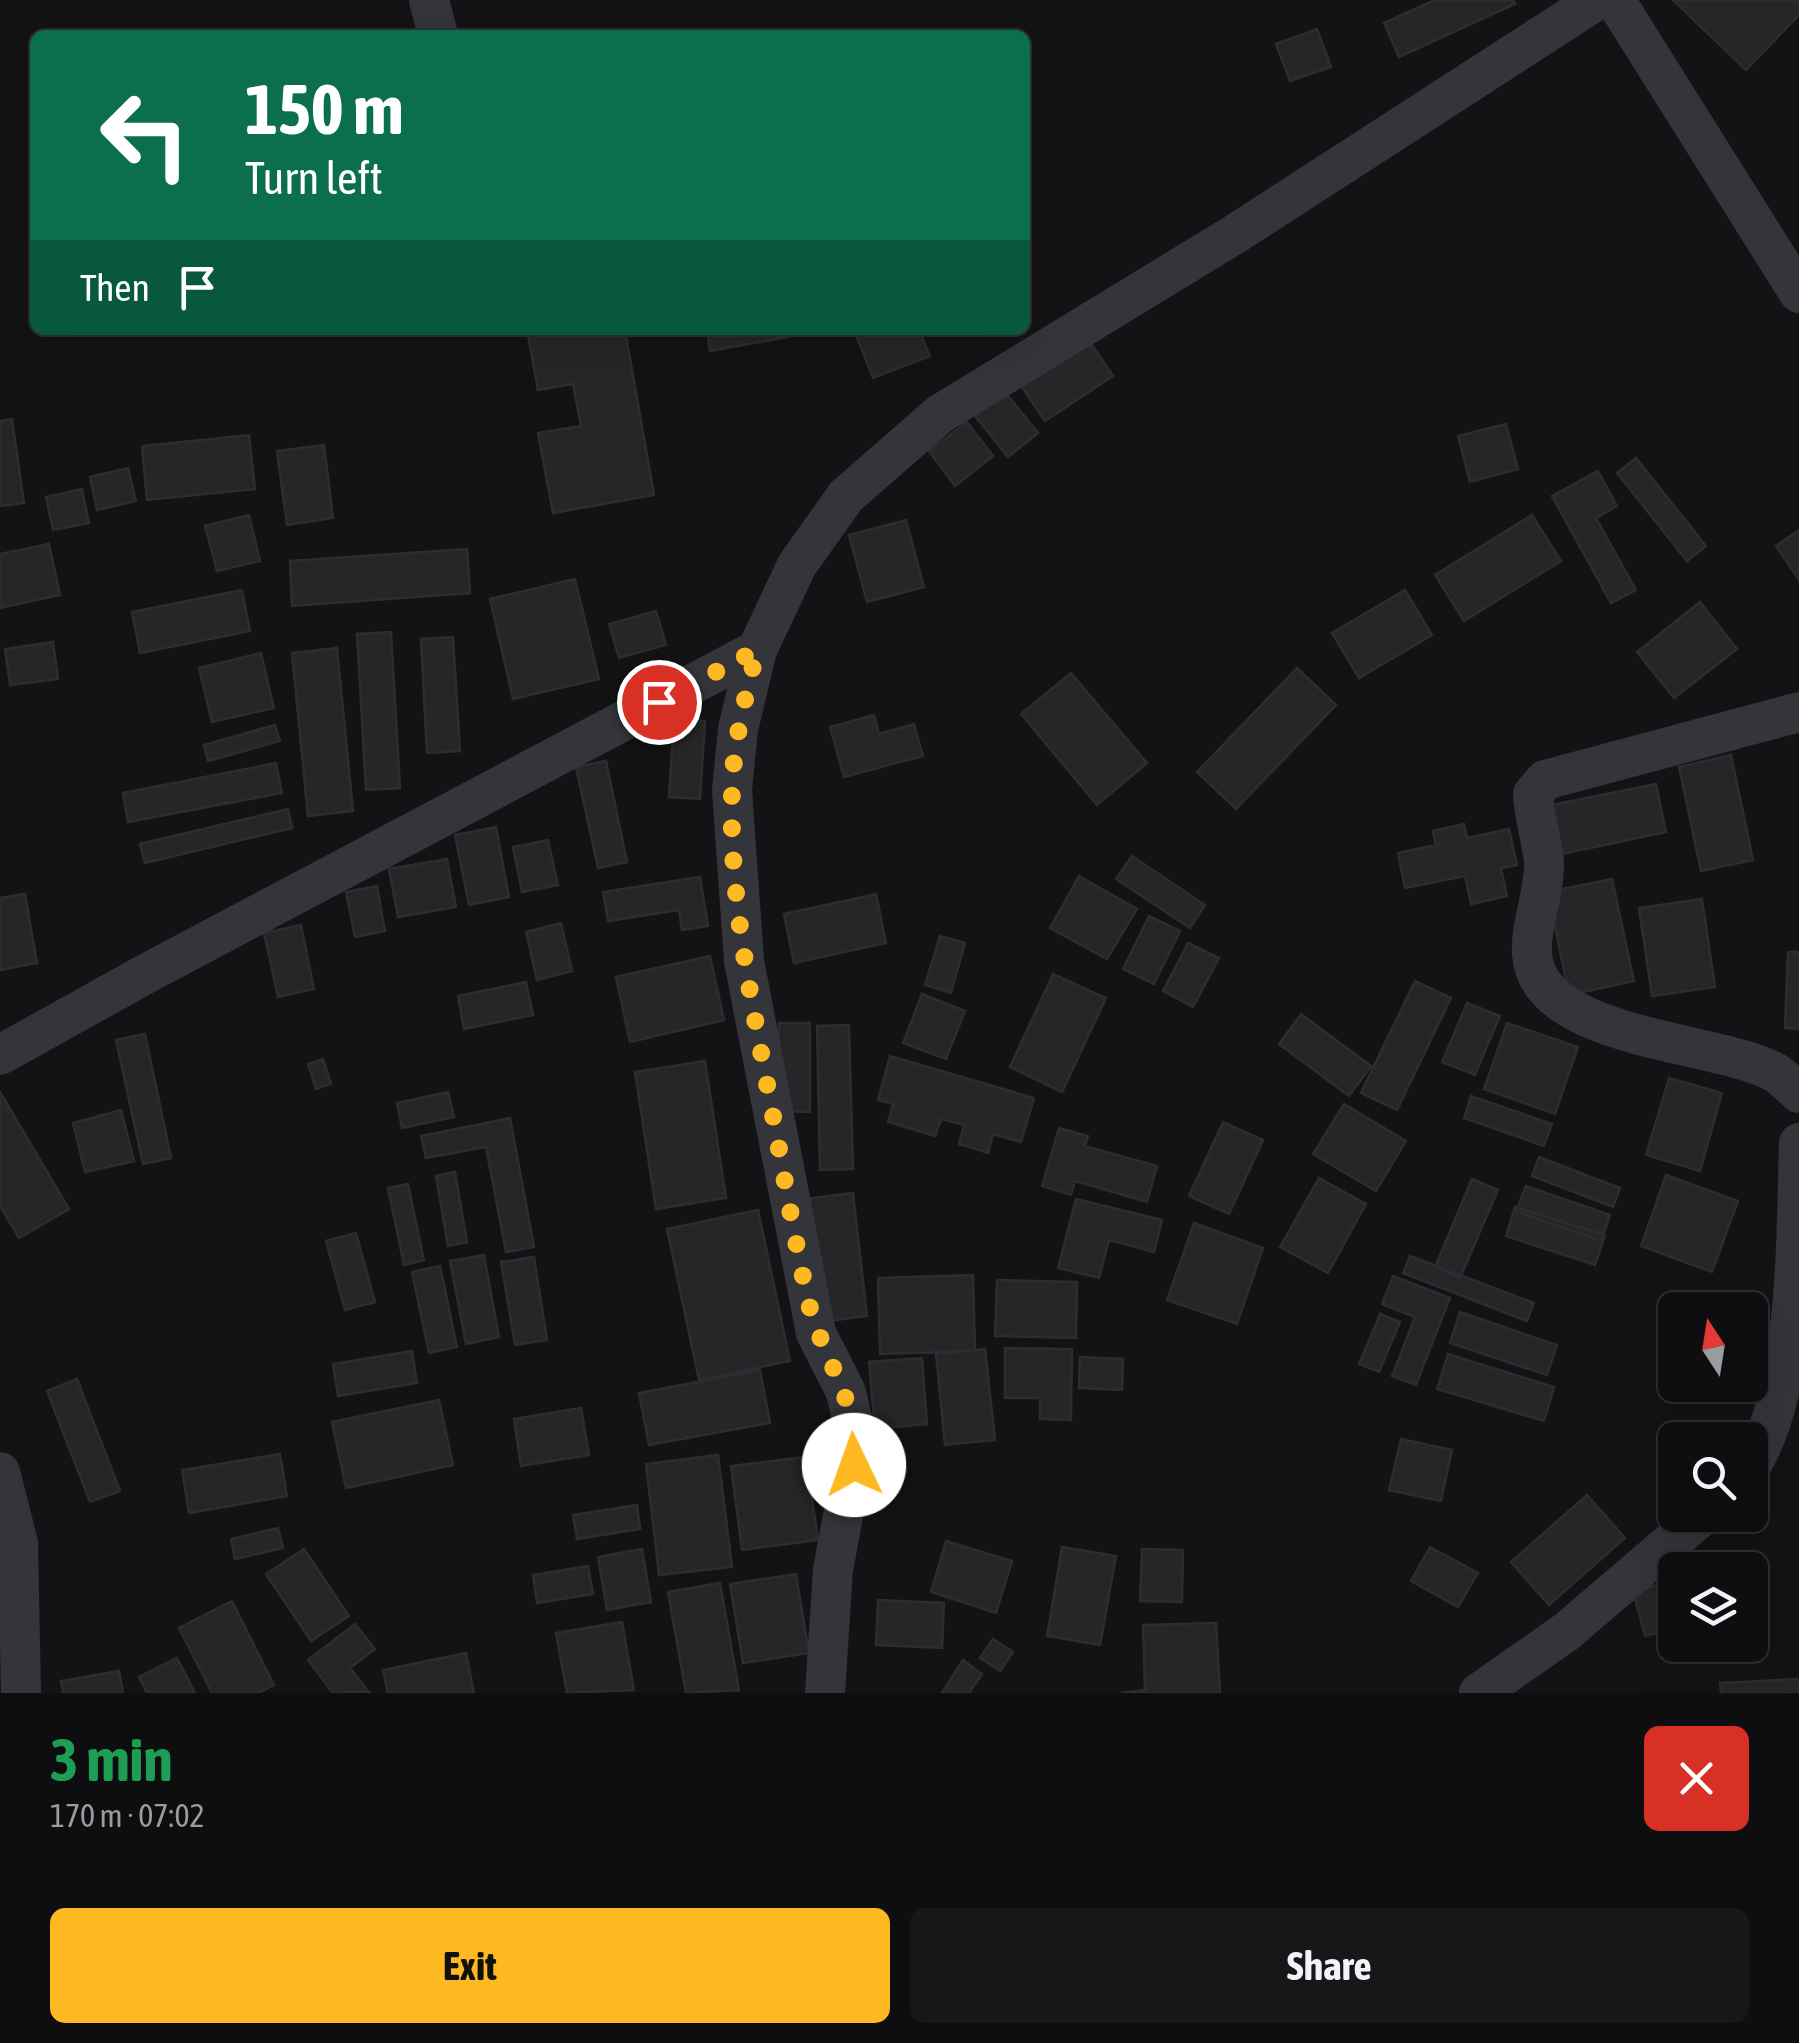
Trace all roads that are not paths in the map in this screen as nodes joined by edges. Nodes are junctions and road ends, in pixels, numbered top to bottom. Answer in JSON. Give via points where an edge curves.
{"nodes":[{"id":1,"x":430,"y":0,"type":"edge"},
{"id":2,"x":1597,"y":0,"type":"edge"},
{"id":3,"x":1615,"y":0,"type":"edge"},
{"id":4,"x":437,"y":30,"type":"edge"},
{"id":5,"x":1799,"y":293,"type":"edge"},
{"id":6,"x":757,"y":650,"type":"junction"},
{"id":7,"x":1799,"y":712,"type":"edge"},
{"id":8,"x":0,"y":1056,"type":"edge"},
{"id":9,"x":1799,"y":1093,"type":"edge"},
{"id":10,"x":1799,"y":1143,"type":"edge"},
{"id":11,"x":1799,"y":1247,"type":"edge"},
{"id":12,"x":1768,"y":1440,"type":"edge"},
{"id":13,"x":0,"y":1472,"type":"edge"},
{"id":14,"x":1683,"y":1532,"type":"edge"},
{"id":15,"x":21,"y":1693,"type":"edge"},
{"id":16,"x":825,"y":1693,"type":"edge"},
{"id":17,"x":1479,"y":1693,"type":"edge"}],
"edges":[{"from":1,"to":4,"type":"street"},
{"from":2,"to":6,"type":"street","via":[[1236,234],[940,414],[846,496],[797,565]]},
{"from":3,"to":5,"type":"street"},
{"from":6,"to":8,"type":"street"},
{"from":6,"to":16,"type":"street","via":[[732,790],[744,961],[812,1315],[846,1392],[857,1440],[833,1570]]},
{"from":7,"to":9,"type":"street","via":[[1545,780],[1533,794],[1544,862],[1532,954],[1539,976],[1583,1014],[1752,1064]]},
{"from":10,"to":11,"type":"street"},
{"from":11,"to":12,"type":"street","via":[[1784,1374]]},
{"from":13,"to":15,"type":"street","via":[[18,1543]]},
{"from":14,"to":17,"type":"street","via":[[1566,1632]]}]}
